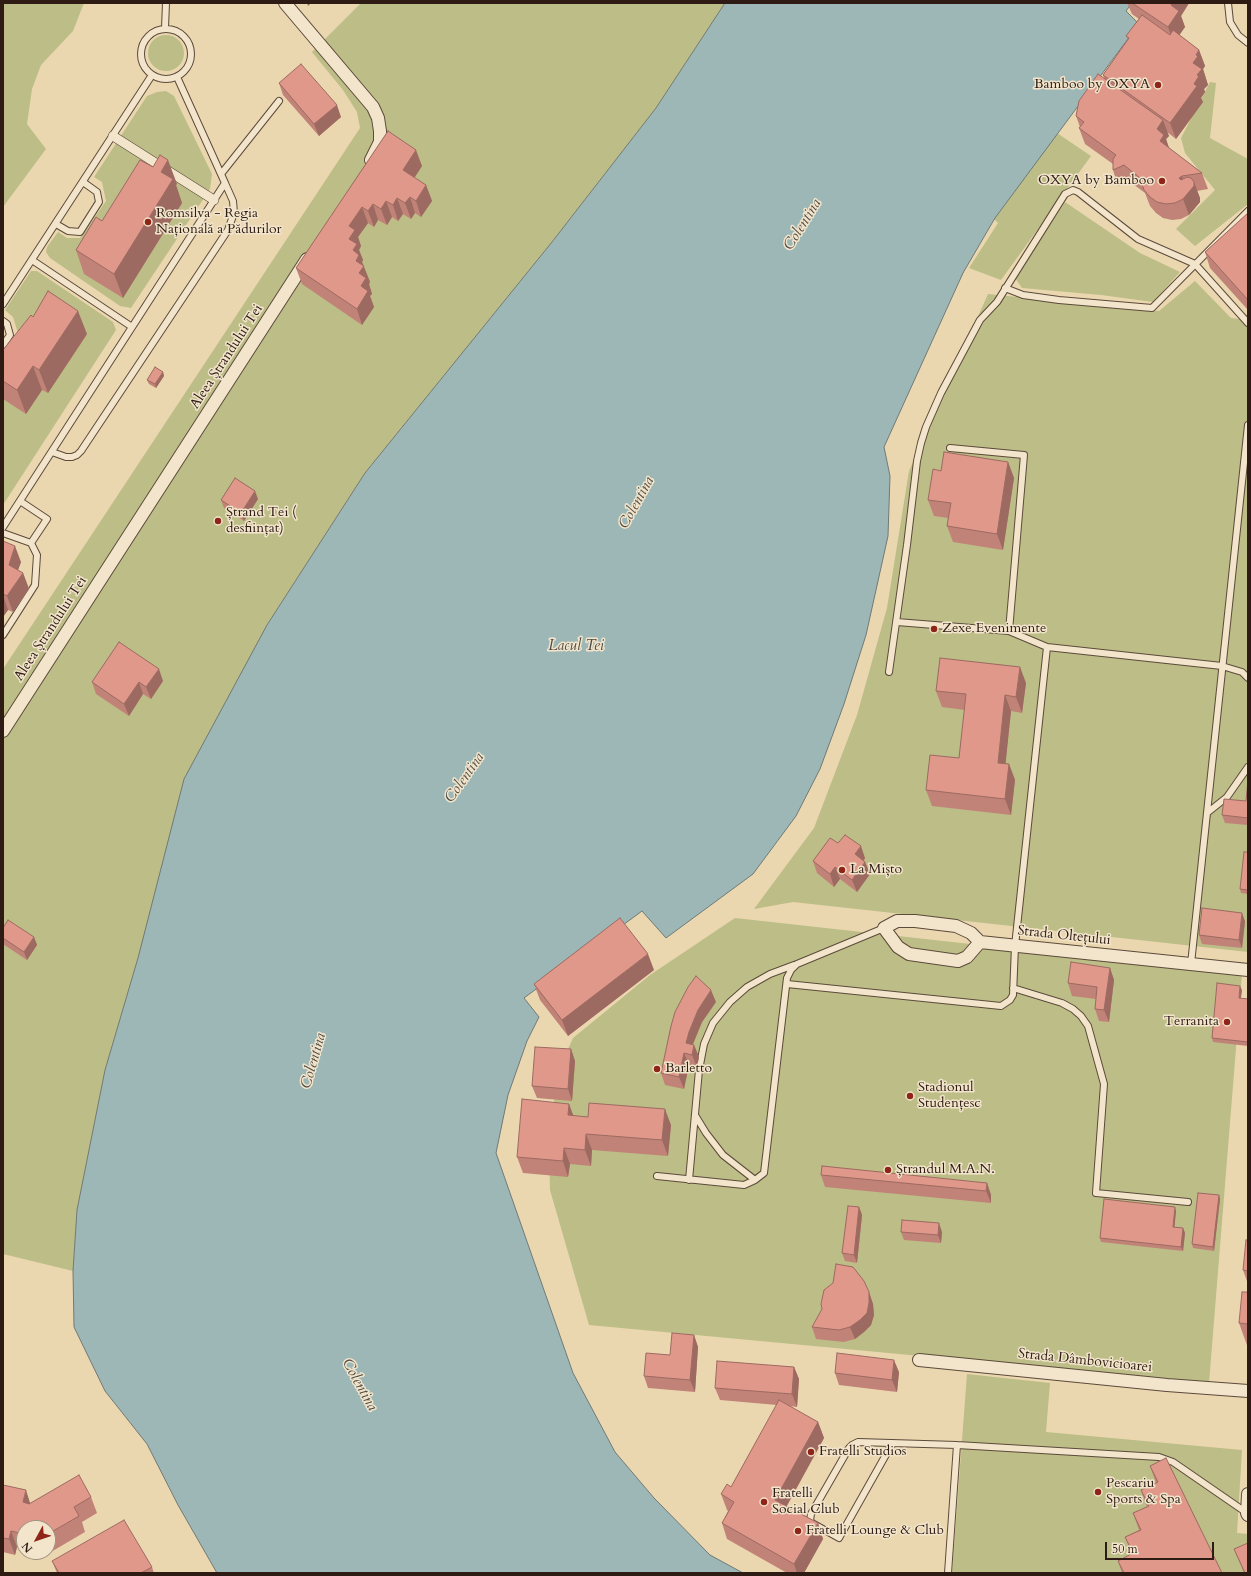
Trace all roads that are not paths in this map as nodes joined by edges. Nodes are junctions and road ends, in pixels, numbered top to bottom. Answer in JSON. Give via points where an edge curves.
{"nodes":[{"id":1,"x":166,"y":3,"type":"edge"},
{"id":2,"x":285,"y":3,"type":"edge"},
{"id":3,"x":1228,"y":3,"type":"edge"},
{"id":4,"x":165,"y":28,"type":"junction"},
{"id":5,"x":1248,"y":43,"type":"edge"},
{"id":6,"x":152,"y":75,"type":"junction"},
{"id":7,"x":177,"y":77,"type":"junction"},
{"id":8,"x":279,"y":101,"type":"dead end"},
{"id":9,"x":113,"y":136,"type":"junction"},
{"id":10,"x":362,"y":172,"type":"edge"},
{"id":11,"x":221,"y":174,"type":"junction"},
{"id":12,"x":83,"y":182,"type":"junction"},
{"id":13,"x":225,"y":183,"type":"junction"},
{"id":14,"x":214,"y":200,"type":"junction"},
{"id":15,"x":1248,"y":211,"type":"edge"},
{"id":16,"x":56,"y":224,"type":"junction"},
{"id":17,"x":316,"y":246,"type":"edge"},
{"id":18,"x":32,"y":260,"type":"junction"},
{"id":19,"x":1195,"y":264,"type":"junction"},
{"id":20,"x":1005,"y":288,"type":"junction"},
{"id":21,"x":3,"y":304,"type":"edge"},
{"id":22,"x":3,"y":321,"type":"edge"},
{"id":23,"x":1248,"y":323,"type":"edge"},
{"id":24,"x":132,"y":327,"type":"junction"},
{"id":25,"x":3,"y":345,"type":"edge"},
{"id":26,"x":1248,"y":425,"type":"edge"},
{"id":27,"x":950,"y":448,"type":"dead end"},
{"id":28,"x":52,"y":452,"type":"junction"},
{"id":29,"x":20,"y":502,"type":"junction"},
{"id":30,"x":3,"y":527,"type":"edge"},
{"id":31,"x":3,"y":533,"type":"edge"},
{"id":32,"x":31,"y":543,"type":"junction"},
{"id":33,"x":897,"y":622,"type":"junction"},
{"id":34,"x":1009,"y":631,"type":"junction"},
{"id":35,"x":3,"y":635,"type":"edge"},
{"id":36,"x":1047,"y":647,"type":"junction"},
{"id":37,"x":1222,"y":666,"type":"junction"},
{"id":38,"x":889,"y":672,"type":"dead end"},
{"id":39,"x":1248,"y":678,"type":"edge"},
{"id":40,"x":3,"y":731,"type":"edge"},
{"id":41,"x":1248,"y":767,"type":"edge"},
{"id":42,"x":1207,"y":813,"type":"junction"},
{"id":43,"x":884,"y":928,"type":"junction"},
{"id":44,"x":980,"y":942,"type":"junction"},
{"id":45,"x":1015,"y":946,"type":"junction"},
{"id":46,"x":797,"y":964,"type":"junction"},
{"id":47,"x":1191,"y":964,"type":"junction"},
{"id":48,"x":1248,"y":970,"type":"edge"},
{"id":49,"x":787,"y":984,"type":"junction"},
{"id":50,"x":1013,"y":988,"type":"junction"},
{"id":51,"x":695,"y":1114,"type":"junction"},
{"id":52,"x":657,"y":1176,"type":"dead end"},
{"id":53,"x":689,"y":1180,"type":"junction"},
{"id":54,"x":755,"y":1180,"type":"junction"},
{"id":55,"x":1188,"y":1202,"type":"dead end"},
{"id":56,"x":918,"y":1360,"type":"dead end"},
{"id":57,"x":1248,"y":1391,"type":"edge"},
{"id":58,"x":892,"y":1444,"type":"junction"},
{"id":59,"x":957,"y":1445,"type":"junction"},
{"id":60,"x":1248,"y":1494,"type":"edge"},
{"id":61,"x":1247,"y":1514,"type":"edge"},
{"id":62,"x":948,"y":1573,"type":"edge"}],
"edges":[{"from":1,"to":4,"type":"lane"},
{"from":2,"to":10,"type":"street","via":[[365,97],[378,118],[380,142]]},
{"from":3,"to":5,"type":"lane","via":[[1230,22],[1238,35]]},
{"from":4,"to":6,"type":"lane","via":[[150,34],[141,47],[142,63]]},
{"from":4,"to":7,"type":"lane","via":[[173,29],[186,38],[191,52],[188,66]]},
{"from":6,"to":7,"type":"lane","via":[[160,79]]},
{"from":6,"to":9,"type":"lane"},
{"from":7,"to":11,"type":"lane"},
{"from":8,"to":11,"type":"lane"},
{"from":9,"to":12,"type":"lane"},
{"from":9,"to":14,"type":"street"},
{"from":11,"to":13,"type":"lane"},
{"from":12,"to":16,"type":"lane"},
{"from":12,"to":16,"type":"lane","via":[[97,192],[99,202],[80,232],[68,231]]},
{"from":13,"to":14,"type":"lane"},
{"from":13,"to":28,"type":"lane","via":[[233,201],[234,213],[228,230],[81,451],[72,457]]},
{"from":14,"to":24,"type":"lane"},
{"from":15,"to":19,"type":"lane"},
{"from":16,"to":18,"type":"lane"},
{"from":17,"to":40,"type":"street","name":"Aleea Ștrandului Tei"},
{"from":18,"to":21,"type":"lane"},
{"from":18,"to":24,"type":"lane"},
{"from":19,"to":20,"type":"lane","via":[[1152,308],[1060,300],[1024,295]]},
{"from":19,"to":20,"type":"lane","via":[[1138,239],[1073,190],[1065,194]]},
{"from":19,"to":23,"type":"lane"},
{"from":20,"to":33,"type":"lane","via":[[997,302],[980,320],[938,399],[920,443]]},
{"from":22,"to":25,"type":"lane","via":[[7,324],[10,335]]},
{"from":24,"to":28,"type":"lane"},
{"from":26,"to":37,"type":"lane"},
{"from":27,"to":34,"type":"lane","via":[[1024,456]]},
{"from":28,"to":29,"type":"lane"},
{"from":29,"to":30,"type":"lane"},
{"from":29,"to":32,"type":"lane","via":[[47,519]]},
{"from":31,"to":32,"type":"lane"},
{"from":32,"to":35,"type":"lane","via":[[37,555],[35,585]]},
{"from":33,"to":34,"type":"lane"},
{"from":33,"to":38,"type":"lane"},
{"from":34,"to":36,"type":"lane"},
{"from":36,"to":37,"type":"lane"},
{"from":36,"to":45,"type":"lane"},
{"from":37,"to":39,"type":"lane","via":[[1242,672]]},
{"from":37,"to":42,"type":"lane"},
{"from":41,"to":42,"type":"lane","via":[[1226,797]]},
{"from":42,"to":47,"type":"lane"},
{"from":43,"to":44,"type":"street","via":[[897,921],[915,920],[956,926],[971,933]]},
{"from":43,"to":44,"type":"street","via":[[898,947],[908,954],[958,961],[967,957]]},
{"from":43,"to":46,"type":"lane"},
{"from":44,"to":45,"type":"street","name":"Strada Oltețului"},
{"from":45,"to":47,"type":"street","name":"Strada Oltețului"},
{"from":45,"to":50,"type":"lane"},
{"from":46,"to":49,"type":"lane","via":[[791,970]]},
{"from":46,"to":51,"type":"lane","via":[[770,974],[747,987],[730,1002],[713,1023],[704,1044]]},
{"from":47,"to":48,"type":"street","name":"Strada Oltețului"},
{"from":49,"to":50,"type":"lane","via":[[1001,1006],[1010,1000]]},
{"from":49,"to":54,"type":"lane","via":[[764,1173]]},
{"from":50,"to":55,"type":"lane","via":[[1062,1003],[1081,1016],[1088,1026],[1104,1084],[1096,1193]]},
{"from":51,"to":53,"type":"lane"},
{"from":51,"to":54,"type":"lane","via":[[723,1155]]},
{"from":52,"to":53,"type":"lane"},
{"from":53,"to":54,"type":"lane","via":[[744,1185]]},
{"from":56,"to":57,"type":"street","name":"Strada Dâmbovicioarei"},
{"from":58,"to":58,"type":"lane","via":[[839,1538],[812,1523],[811,1514],[852,1444]]},
{"from":58,"to":59,"type":"lane"},
{"from":59,"to":61,"type":"lane","via":[[1159,1457],[1173,1462]]},
{"from":59,"to":62,"type":"lane"},
{"from":60,"to":61,"type":"street"}]}
